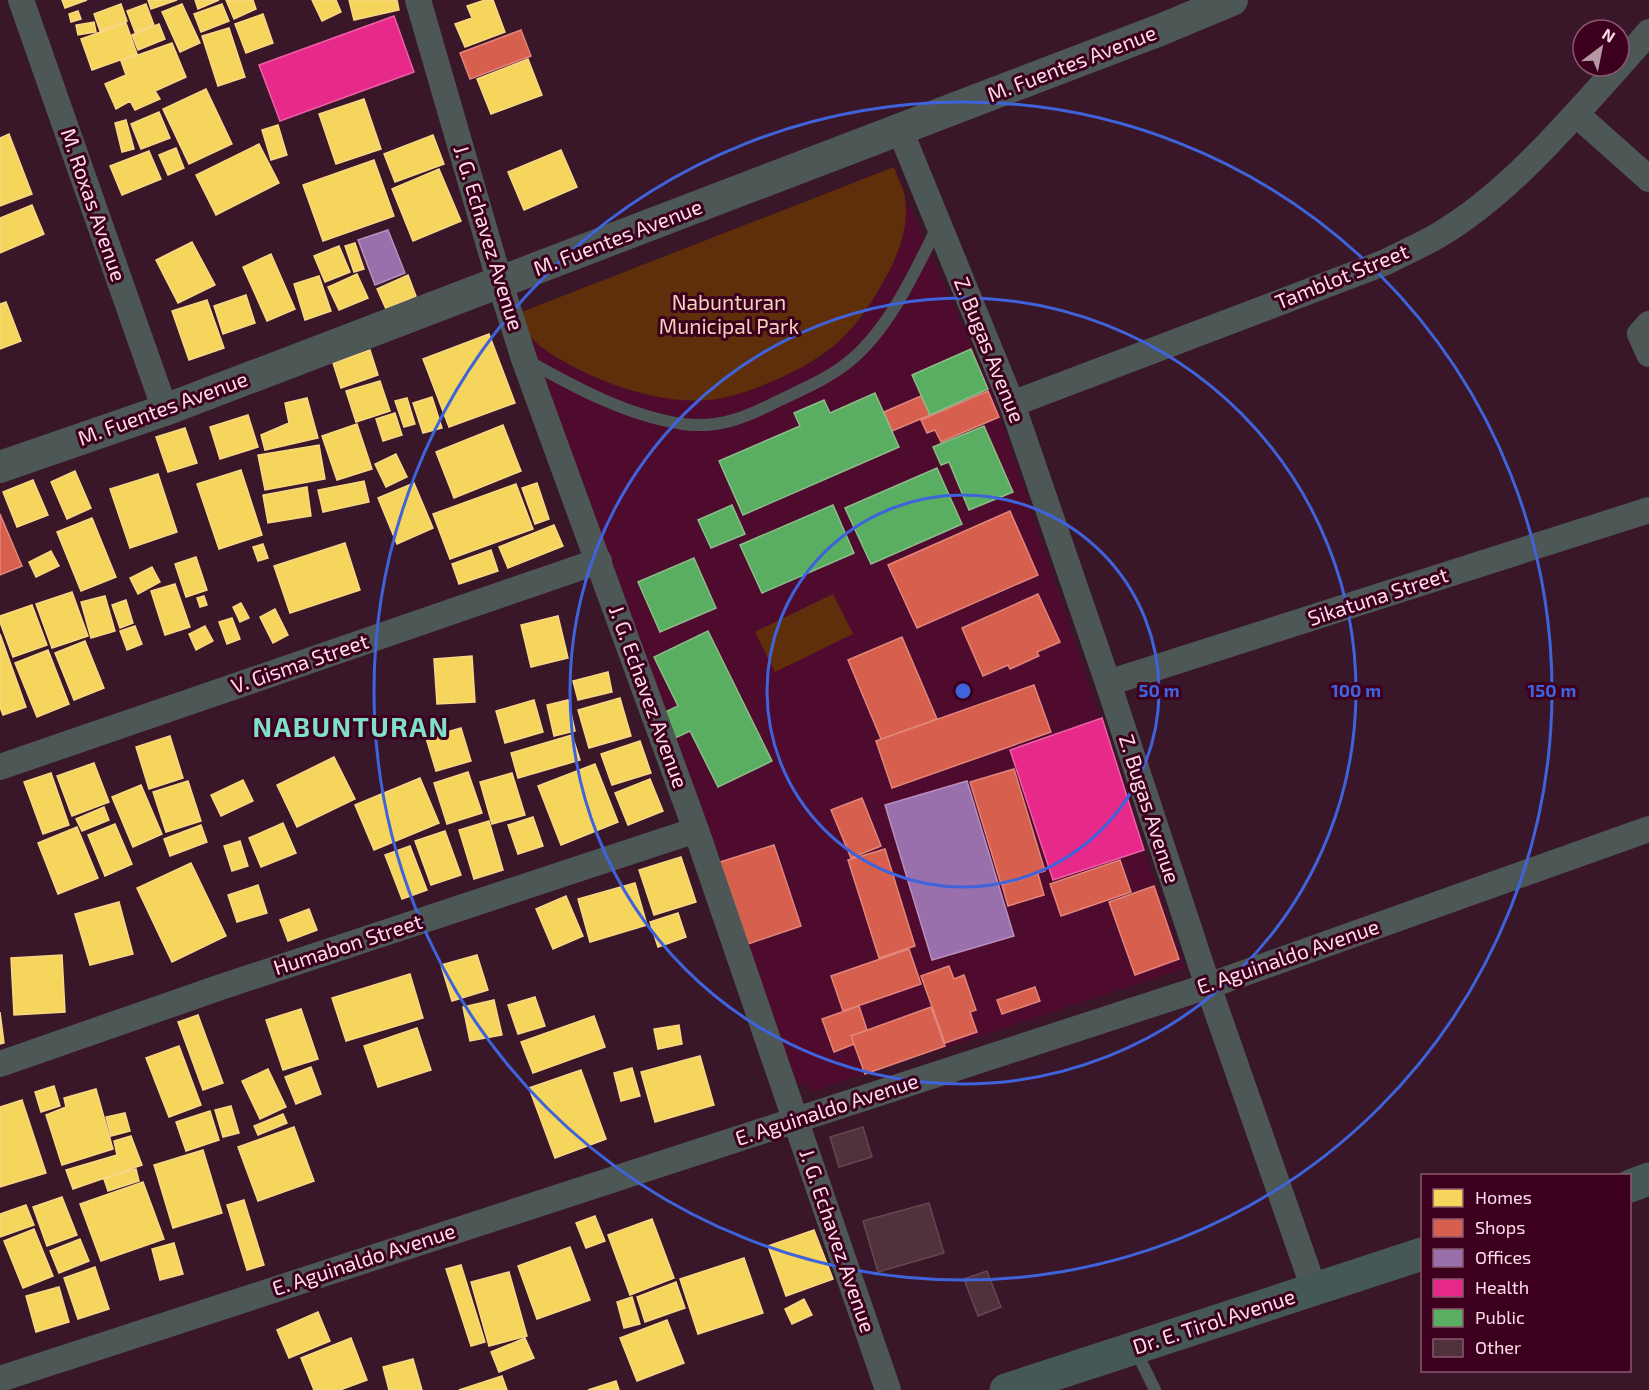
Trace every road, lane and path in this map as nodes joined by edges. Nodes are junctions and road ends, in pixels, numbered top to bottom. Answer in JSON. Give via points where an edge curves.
{"nodes":[{"id":1,"x":21,"y":0,"type":"edge"},
{"id":2,"x":418,"y":0,"type":"edge"},
{"id":3,"x":1232,"y":0,"type":"edge"},
{"id":4,"x":1649,"y":32,"type":"edge"},
{"id":5,"x":1631,"y":52,"type":"edge"},
{"id":6,"x":1608,"y":78,"type":"edge"},
{"id":7,"x":1576,"y":114,"type":"junction"},
{"id":8,"x":900,"y":130,"type":"junction"},
{"id":9,"x":1649,"y":179,"type":"edge"},
{"id":10,"x":939,"y":224,"type":"junction"},
{"id":11,"x":500,"y":282,"type":"junction"},
{"id":12,"x":1649,"y":324,"type":"edge"},
{"id":13,"x":1649,"y":354,"type":"edge"},
{"id":14,"x":524,"y":359,"type":"junction"},
{"id":15,"x":1012,"y":404,"type":"junction"},
{"id":16,"x":165,"y":410,"type":"junction"},
{"id":17,"x":0,"y":467,"type":"edge"},
{"id":18,"x":1649,"y":510,"type":"edge"},
{"id":19,"x":599,"y":561,"type":"junction"},
{"id":20,"x":1108,"y":683,"type":"junction"},
{"id":21,"x":0,"y":767,"type":"edge"},
{"id":22,"x":1649,"y":829,"type":"edge"},
{"id":23,"x":696,"y":830,"type":"junction"},
{"id":24,"x":1208,"y":986,"type":"junction"},
{"id":25,"x":0,"y":1064,"type":"edge"},
{"id":26,"x":796,"y":1120,"type":"junction"},
{"id":27,"x":1649,"y":1179,"type":"edge"},
{"id":28,"x":1631,"y":1185,"type":"edge"},
{"id":29,"x":1421,"y":1254,"type":"edge"},
{"id":30,"x":1314,"y":1289,"type":"junction"},
{"id":31,"x":1134,"y":1348,"type":"junction"},
{"id":32,"x":0,"y":1379,"type":"edge"},
{"id":33,"x":888,"y":1390,"type":"edge"},
{"id":34,"x":1006,"y":1390,"type":"edge"},
{"id":35,"x":1155,"y":1390,"type":"edge"}],
"edges":[{"from":1,"to":16,"type":"street","name":"M. Roxas Avenue"},
{"from":2,"to":11,"type":"street","name":"J. G. Echavez Avenue"},
{"from":3,"to":8,"type":"street","name":"M. Fuentes Avenue"},
{"from":4,"to":5,"type":"street","name":"Tamblot Street"},
{"from":6,"to":7,"type":"street","name":"Tamblot Street"},
{"from":7,"to":9,"type":"street"},
{"from":7,"to":15,"type":"street","name":"Tamblot Street","via":[[1483,204],[1440,234],[1386,262]]},
{"from":8,"to":10,"type":"street","name":"Z. Bugas Avenue"},
{"from":8,"to":11,"type":"street","name":"M. Fuentes Avenue"},
{"from":10,"to":14,"type":"lane","via":[[912,279],[866,346],[823,379],[743,418],[714,425],[651,417],[568,383]]},
{"from":10,"to":15,"type":"street","name":"Z. Bugas Avenue"},
{"from":11,"to":14,"type":"street","name":"J. G. Echavez Avenue"},
{"from":11,"to":16,"type":"street","name":"M. Fuentes Avenue"},
{"from":12,"to":13,"type":"street","via":[[1640,334]]},
{"from":14,"to":19,"type":"street","name":"J. G. Echavez Avenue"},
{"from":15,"to":20,"type":"street","name":"Z. Bugas Avenue"},
{"from":16,"to":17,"type":"street","name":"M. Fuentes Avenue"},
{"from":18,"to":20,"type":"street","name":"Sikatuna Street"},
{"from":19,"to":21,"type":"street","name":"V. Gisma Street"},
{"from":19,"to":23,"type":"street","name":"J. G. Echavez Avenue"},
{"from":20,"to":24,"type":"street","name":"Z. Bugas Avenue"},
{"from":22,"to":24,"type":"street","name":"E. Aguinaldo Avenue"},
{"from":23,"to":25,"type":"street","name":"Humabon Street"},
{"from":23,"to":26,"type":"street","name":"J. G. Echavez Avenue"},
{"from":24,"to":26,"type":"street","name":"E. Aguinaldo Avenue"},
{"from":24,"to":30,"type":"street","name":"Z. Bugas Avenue"},
{"from":26,"to":32,"type":"street","name":"E. Aguinaldo Avenue"},
{"from":26,"to":33,"type":"street","name":"J. G. Echavez Avenue"},
{"from":27,"to":28,"type":"main road"},
{"from":29,"to":30,"type":"main road","name":"Dr. E. Tirol Avenue"},
{"from":30,"to":31,"type":"main road","name":"Dr. E. Tirol Avenue"},
{"from":31,"to":34,"type":"main road","name":"Dr. E. Tirol Avenue"},
{"from":31,"to":35,"type":"lane"}]}
